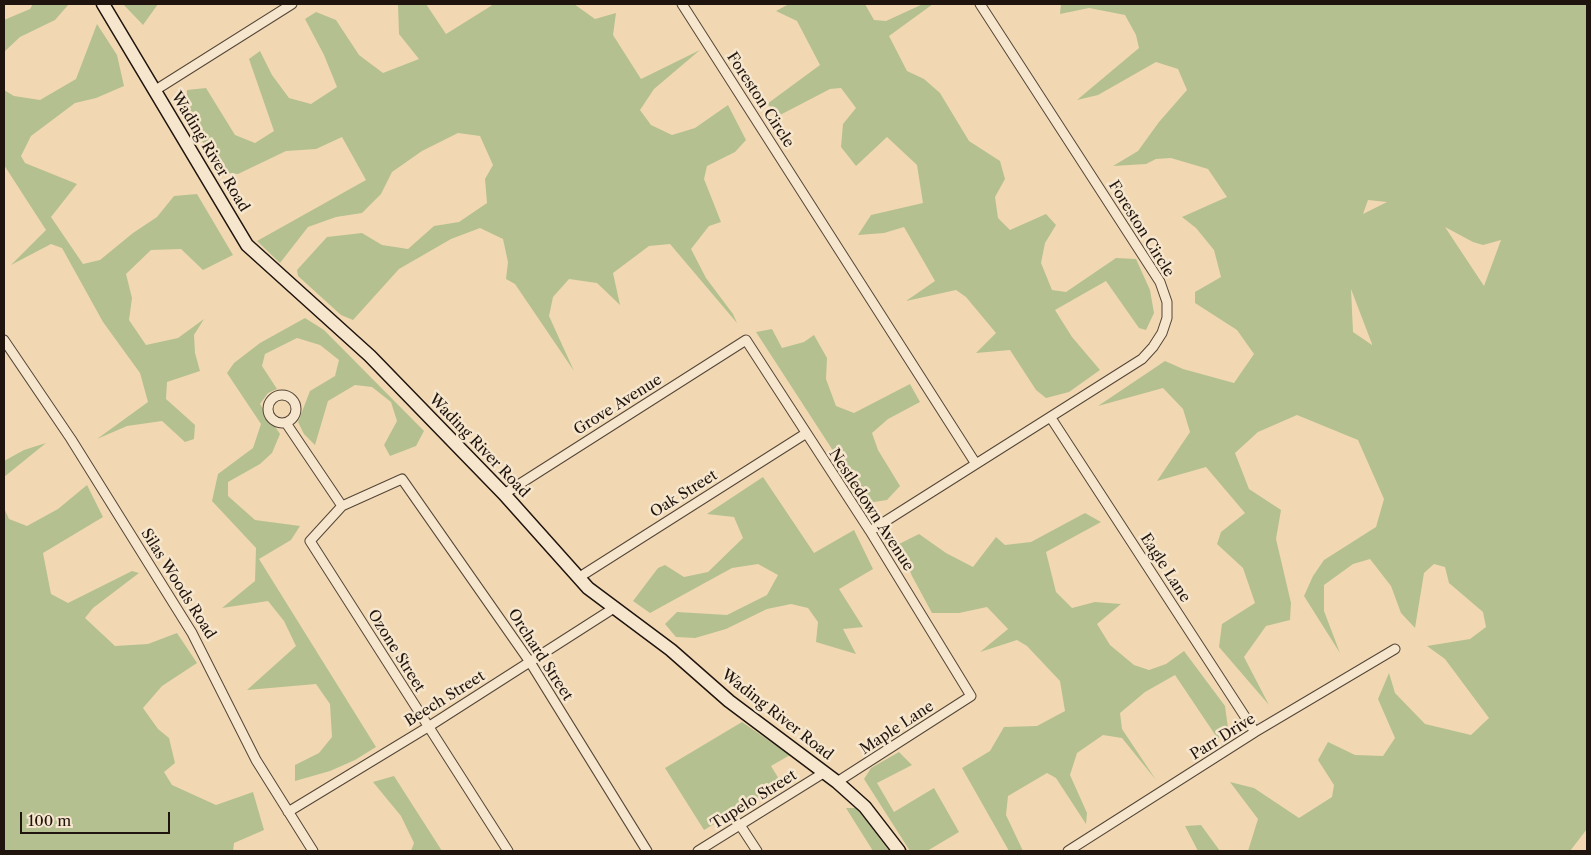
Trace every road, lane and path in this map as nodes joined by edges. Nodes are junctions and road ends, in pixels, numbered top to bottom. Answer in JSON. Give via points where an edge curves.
{"nodes":[{"id":1,"x":103,"y":4,"type":"edge"},
{"id":2,"x":292,"y":4,"type":"edge"},
{"id":3,"x":682,"y":4,"type":"edge"},
{"id":4,"x":980,"y":4,"type":"edge"},
{"id":5,"x":154,"y":91,"type":"junction"},
{"id":6,"x":4,"y":340,"type":"edge"},
{"id":7,"x":746,"y":340,"type":"joint"},
{"id":8,"x":1051,"y":418,"type":"junction"},
{"id":9,"x":286,"y":423,"type":"dead end"},
{"id":10,"x":805,"y":434,"type":"junction"},
{"id":11,"x":976,"y":464,"type":"junction"},
{"id":12,"x":504,"y":494,"type":"junction"},
{"id":13,"x":342,"y":506,"type":"junction"},
{"id":14,"x":870,"y":531,"type":"junction"},
{"id":15,"x":578,"y":578,"type":"junction"},
{"id":16,"x":614,"y":608,"type":"junction"},
{"id":17,"x":1395,"y":649,"type":"dead end"},
{"id":18,"x":530,"y":662,"type":"junction"},
{"id":19,"x":971,"y":696,"type":"joint"},
{"id":20,"x":428,"y":727,"type":"junction"},
{"id":21,"x":1255,"y":732,"type":"junction"},
{"id":22,"x":825,"y":772,"type":"junction"},
{"id":23,"x":837,"y":782,"type":"junction"},
{"id":24,"x":288,"y":812,"type":"junction"},
{"id":25,"x":740,"y":825,"type":"junction"},
{"id":26,"x":313,"y":851,"type":"edge"},
{"id":27,"x":508,"y":851,"type":"edge"},
{"id":28,"x":647,"y":851,"type":"edge"},
{"id":29,"x":698,"y":851,"type":"edge"},
{"id":30,"x":757,"y":851,"type":"edge"},
{"id":31,"x":899,"y":851,"type":"edge"},
{"id":32,"x":1068,"y":851,"type":"edge"}],
"edges":[{"from":1,"to":5,"type":"main road","name":"Wading River Road"},
{"from":2,"to":5,"type":"street"},
{"from":3,"to":11,"type":"street","name":"Foreston Circle"},
{"from":4,"to":8,"type":"street","name":"Foreston Circle","via":[[1160,282],[1167,302],[1167,318],[1162,332],[1142,359]]},
{"from":5,"to":12,"type":"main road","name":"Wading River Road","via":[[247,245],[370,356]]},
{"from":6,"to":24,"type":"street","name":"Silas Woods Road","via":[[71,439],[192,633],[256,760]]},
{"from":7,"to":10,"type":"street","name":"Nestledown Avenue"},
{"from":7,"to":12,"type":"street","name":"Grove Avenue"},
{"from":8,"to":11,"type":"street","name":"Foreston Circle"},
{"from":8,"to":21,"type":"street","name":"Eagle Lane"},
{"from":9,"to":13,"type":"street"},
{"from":10,"to":14,"type":"street","name":"Nestledown Avenue"},
{"from":10,"to":15,"type":"street","name":"Oak Street"},
{"from":11,"to":14,"type":"street","name":"Foreston Circle"},
{"from":12,"to":15,"type":"main road","name":"Wading River Road"},
{"from":13,"to":18,"type":"street","name":"Orchard Street","via":[[402,479]]},
{"from":13,"to":20,"type":"street","name":"Ozone Street","via":[[310,541]]},
{"from":14,"to":19,"type":"street","name":"Nestledown Avenue"},
{"from":15,"to":16,"type":"main road","name":"Wading River Road"},
{"from":16,"to":18,"type":"street","name":"Beech Street"},
{"from":16,"to":22,"type":"main road","name":"Wading River Road","via":[[671,650],[728,701]]},
{"from":17,"to":21,"type":"street","name":"Parr Drive"},
{"from":18,"to":20,"type":"street","name":"Beech Street"},
{"from":18,"to":28,"type":"street","name":"Orchard Street"},
{"from":19,"to":23,"type":"street","name":"Maple Lane"},
{"from":20,"to":24,"type":"street","name":"Beech Street"},
{"from":20,"to":27,"type":"street","name":"Ozone Street"},
{"from":21,"to":32,"type":"street","name":"Parr Drive"},
{"from":22,"to":23,"type":"main road","name":"Wading River Road"},
{"from":22,"to":25,"type":"street","name":"Tupelo Street"},
{"from":23,"to":31,"type":"main road","name":"Wading River Road","via":[[865,807]]},
{"from":24,"to":26,"type":"street","name":"Silas Woods Road"},
{"from":25,"to":29,"type":"street","name":"Tupelo Street"},
{"from":25,"to":30,"type":"street"}]}
